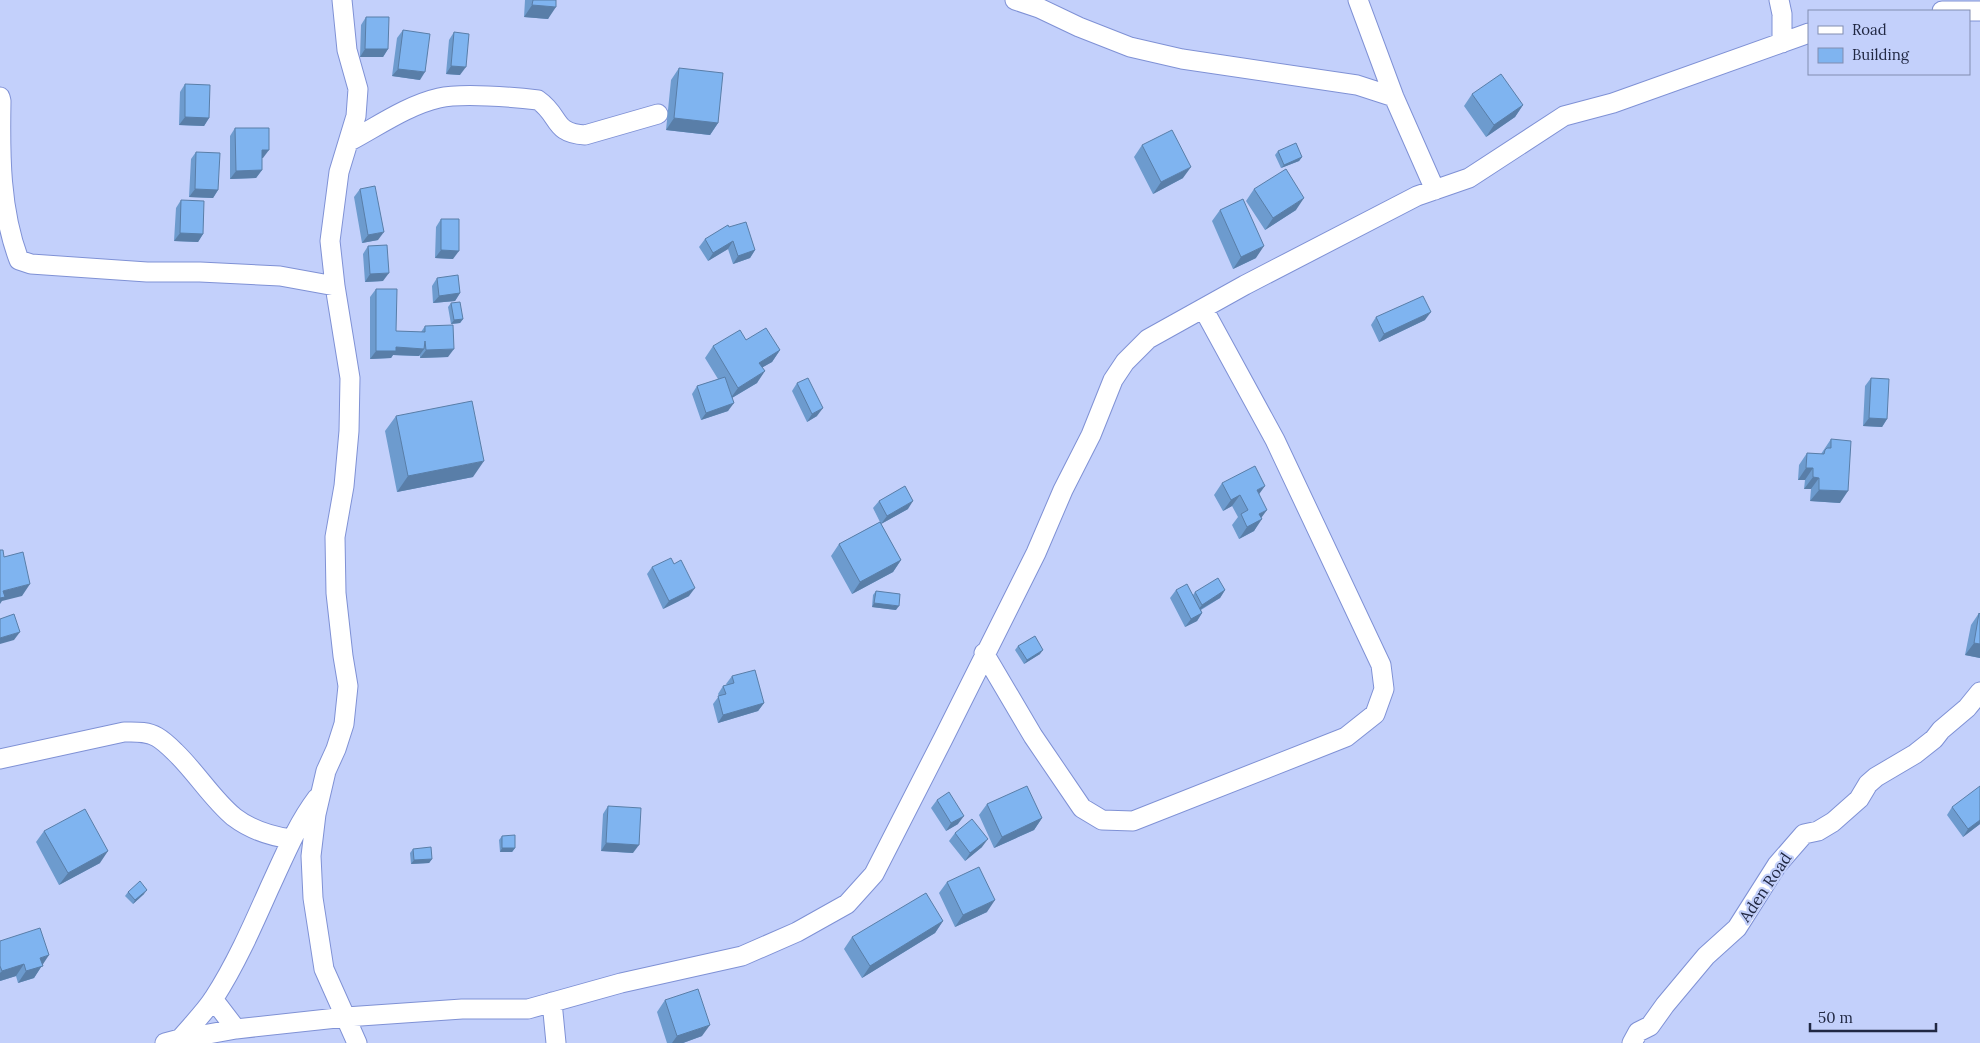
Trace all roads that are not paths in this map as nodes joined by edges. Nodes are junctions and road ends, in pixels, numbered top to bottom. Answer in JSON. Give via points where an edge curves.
{"nodes":[{"id":1,"x":342,"y":0,"type":"edge"},
{"id":2,"x":1015,"y":0,"type":"edge"},
{"id":3,"x":1358,"y":0,"type":"edge"},
{"id":4,"x":1779,"y":0,"type":"edge"},
{"id":5,"x":1808,"y":33,"type":"edge"},
{"id":6,"x":1782,"y":43,"type":"junction"},
{"id":7,"x":0,"y":97,"type":"edge"},
{"id":8,"x":1394,"y":97,"type":"junction"},
{"id":9,"x":658,"y":114,"type":"dead end"},
{"id":10,"x":350,"y":141,"type":"junction"},
{"id":11,"x":1435,"y":190,"type":"junction"},
{"id":12,"x":335,"y":286,"type":"junction"},
{"id":13,"x":1204,"y":310,"type":"junction"},
{"id":14,"x":984,"y":653,"type":"junction"},
{"id":15,"x":1980,"y":692,"type":"edge"},
{"id":16,"x":0,"y":759,"type":"edge"},
{"id":17,"x":321,"y":793,"type":"junction"},
{"id":18,"x":291,"y":839,"type":"junction"},
{"id":19,"x":214,"y":999,"type":"junction"},
{"id":20,"x":552,"y":1002,"type":"junction"},
{"id":21,"x":346,"y":1017,"type":"junction"},
{"id":22,"x":236,"y":1030,"type":"junction"},
{"id":23,"x":173,"y":1041,"type":"edge"},
{"id":24,"x":357,"y":1043,"type":"edge"},
{"id":25,"x":556,"y":1043,"type":"edge"},
{"id":26,"x":1632,"y":1043,"type":"edge"}],
"edges":[{"from":1,"to":10,"type":"street","via":[[347,50],[358,89]]},
{"from":2,"to":8,"type":"street","via":[[1130,47],[1182,59],[1357,85]]},
{"from":3,"to":8,"type":"street"},
{"from":4,"to":6,"type":"street"},
{"from":5,"to":6,"type":"street"},
{"from":6,"to":11,"type":"street","via":[[1613,103],[1564,116],[1469,178]]},
{"from":7,"to":12,"type":"street","via":[[0,156],[10,236],[19,260],[31,264],[147,272],[280,276]]},
{"from":8,"to":11,"type":"street"},
{"from":9,"to":10,"type":"street","via":[[585,135],[565,132],[538,100],[440,97]]},
{"from":10,"to":12,"type":"street","via":[[339,172],[331,233]]},
{"from":11,"to":13,"type":"street","via":[[1409,200],[1245,285]]},
{"from":12,"to":17,"type":"street","via":[[350,378],[344,486],[335,537],[336,593],[348,686],[344,724]]},
{"from":13,"to":14,"type":"street","via":[[1148,340],[1125,362],[1113,380],[1091,435]]},
{"from":13,"to":14,"type":"street","via":[[1275,440],[1381,664],[1384,689],[1375,714],[1346,737],[1133,821],[1102,820],[1082,808],[1033,736]]},
{"from":14,"to":20,"type":"street","via":[[874,874],[847,904],[797,932],[742,956]]},
{"from":15,"to":26,"type":"street","name":"Aden Road","via":[[1968,708],[1934,739],[1872,780],[1859,799],[1833,822],[1818,832],[1804,834],[1798,840],[1777,865],[1737,928],[1706,956],[1650,1026],[1638,1032]]},
{"from":16,"to":18,"type":"street","via":[[124,732],[141,732],[157,737],[169,746],[235,818],[252,829]]},
{"from":17,"to":18,"type":"street"},
{"from":17,"to":21,"type":"street","via":[[311,856],[312,898],[324,969]]},
{"from":18,"to":19,"type":"street"},
{"from":19,"to":22,"type":"street"},
{"from":19,"to":23,"type":"street"},
{"from":20,"to":21,"type":"street","via":[[528,1009],[462,1009]]},
{"from":20,"to":25,"type":"street"},
{"from":21,"to":22,"type":"street"},
{"from":21,"to":24,"type":"street"},
{"from":22,"to":23,"type":"street"}]}
